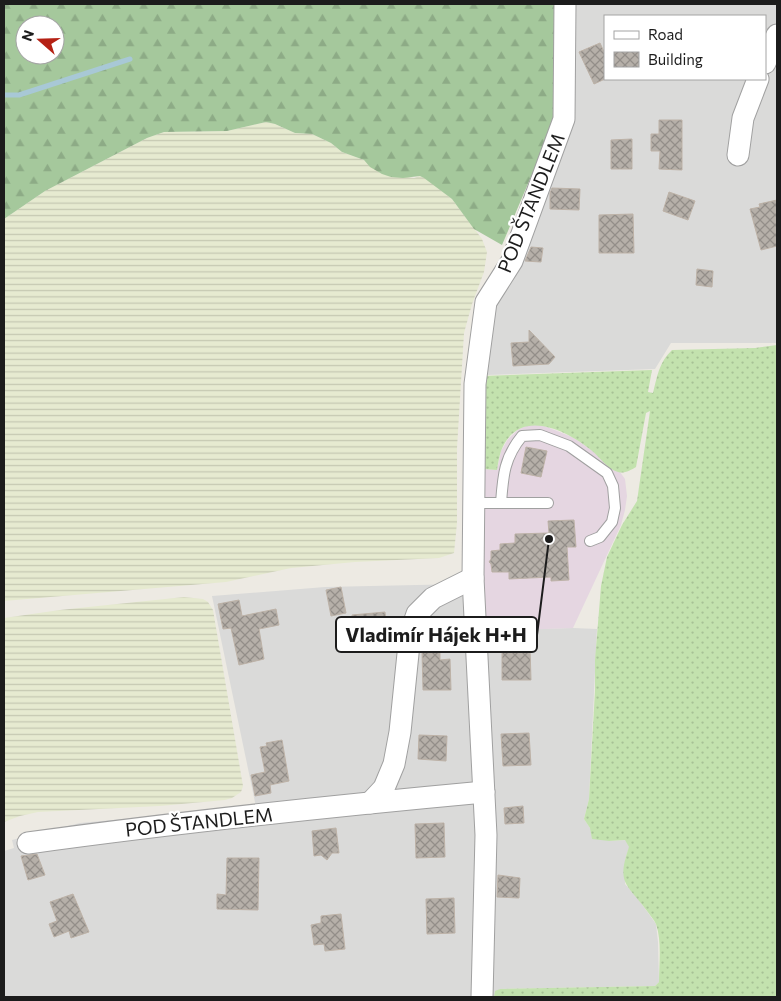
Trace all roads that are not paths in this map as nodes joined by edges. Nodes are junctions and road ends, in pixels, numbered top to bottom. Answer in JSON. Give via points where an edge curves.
{"nodes":[{"id":1,"x":565,"y":4,"type":"edge"},
{"id":2,"x":777,"y":34,"type":"edge"},
{"id":3,"x":766,"y":62,"type":"edge"},
{"id":4,"x":758,"y":80,"type":"edge"},
{"id":5,"x":738,"y":155,"type":"dead end"},
{"id":6,"x":473,"y":503,"type":"junction"},
{"id":7,"x":501,"y":504,"type":"junction"},
{"id":8,"x":548,"y":504,"type":"dead end"},
{"id":9,"x":590,"y":541,"type":"dead end"},
{"id":10,"x":473,"y":578,"type":"junction"},
{"id":11,"x":484,"y":792,"type":"junction"},
{"id":12,"x":370,"y":803,"type":"junction"},
{"id":13,"x":28,"y":842,"type":"dead end"},
{"id":14,"x":482,"y":997,"type":"edge"}],
"edges":[{"from":1,"to":6,"type":"street","name":"POD ŠTANDLEM","via":[[564,119],[512,261],[486,302],[474,384]]},
{"from":2,"to":3,"type":"street"},
{"from":4,"to":5,"type":"street","via":[[743,118]]},
{"from":6,"to":7,"type":"lane"},
{"from":6,"to":10,"type":"street","name":"POD ŠTANDLEM"},
{"from":7,"to":8,"type":"lane"},
{"from":7,"to":9,"type":"lane","via":[[504,472],[514,446],[522,436],[540,435],[569,446],[607,473],[613,486],[615,508],[612,522],[600,536]]},
{"from":10,"to":11,"type":"street","name":"POD ŠTANDLEM"},
{"from":10,"to":12,"type":"street","via":[[433,598],[417,614],[410,634],[394,764],[384,788]]},
{"from":11,"to":12,"type":"street","name":"POD ŠTANDLEM"},
{"from":11,"to":14,"type":"street","name":"POD ŠTANDLEM"},
{"from":12,"to":13,"type":"street","name":"POD ŠTANDLEM"}]}
